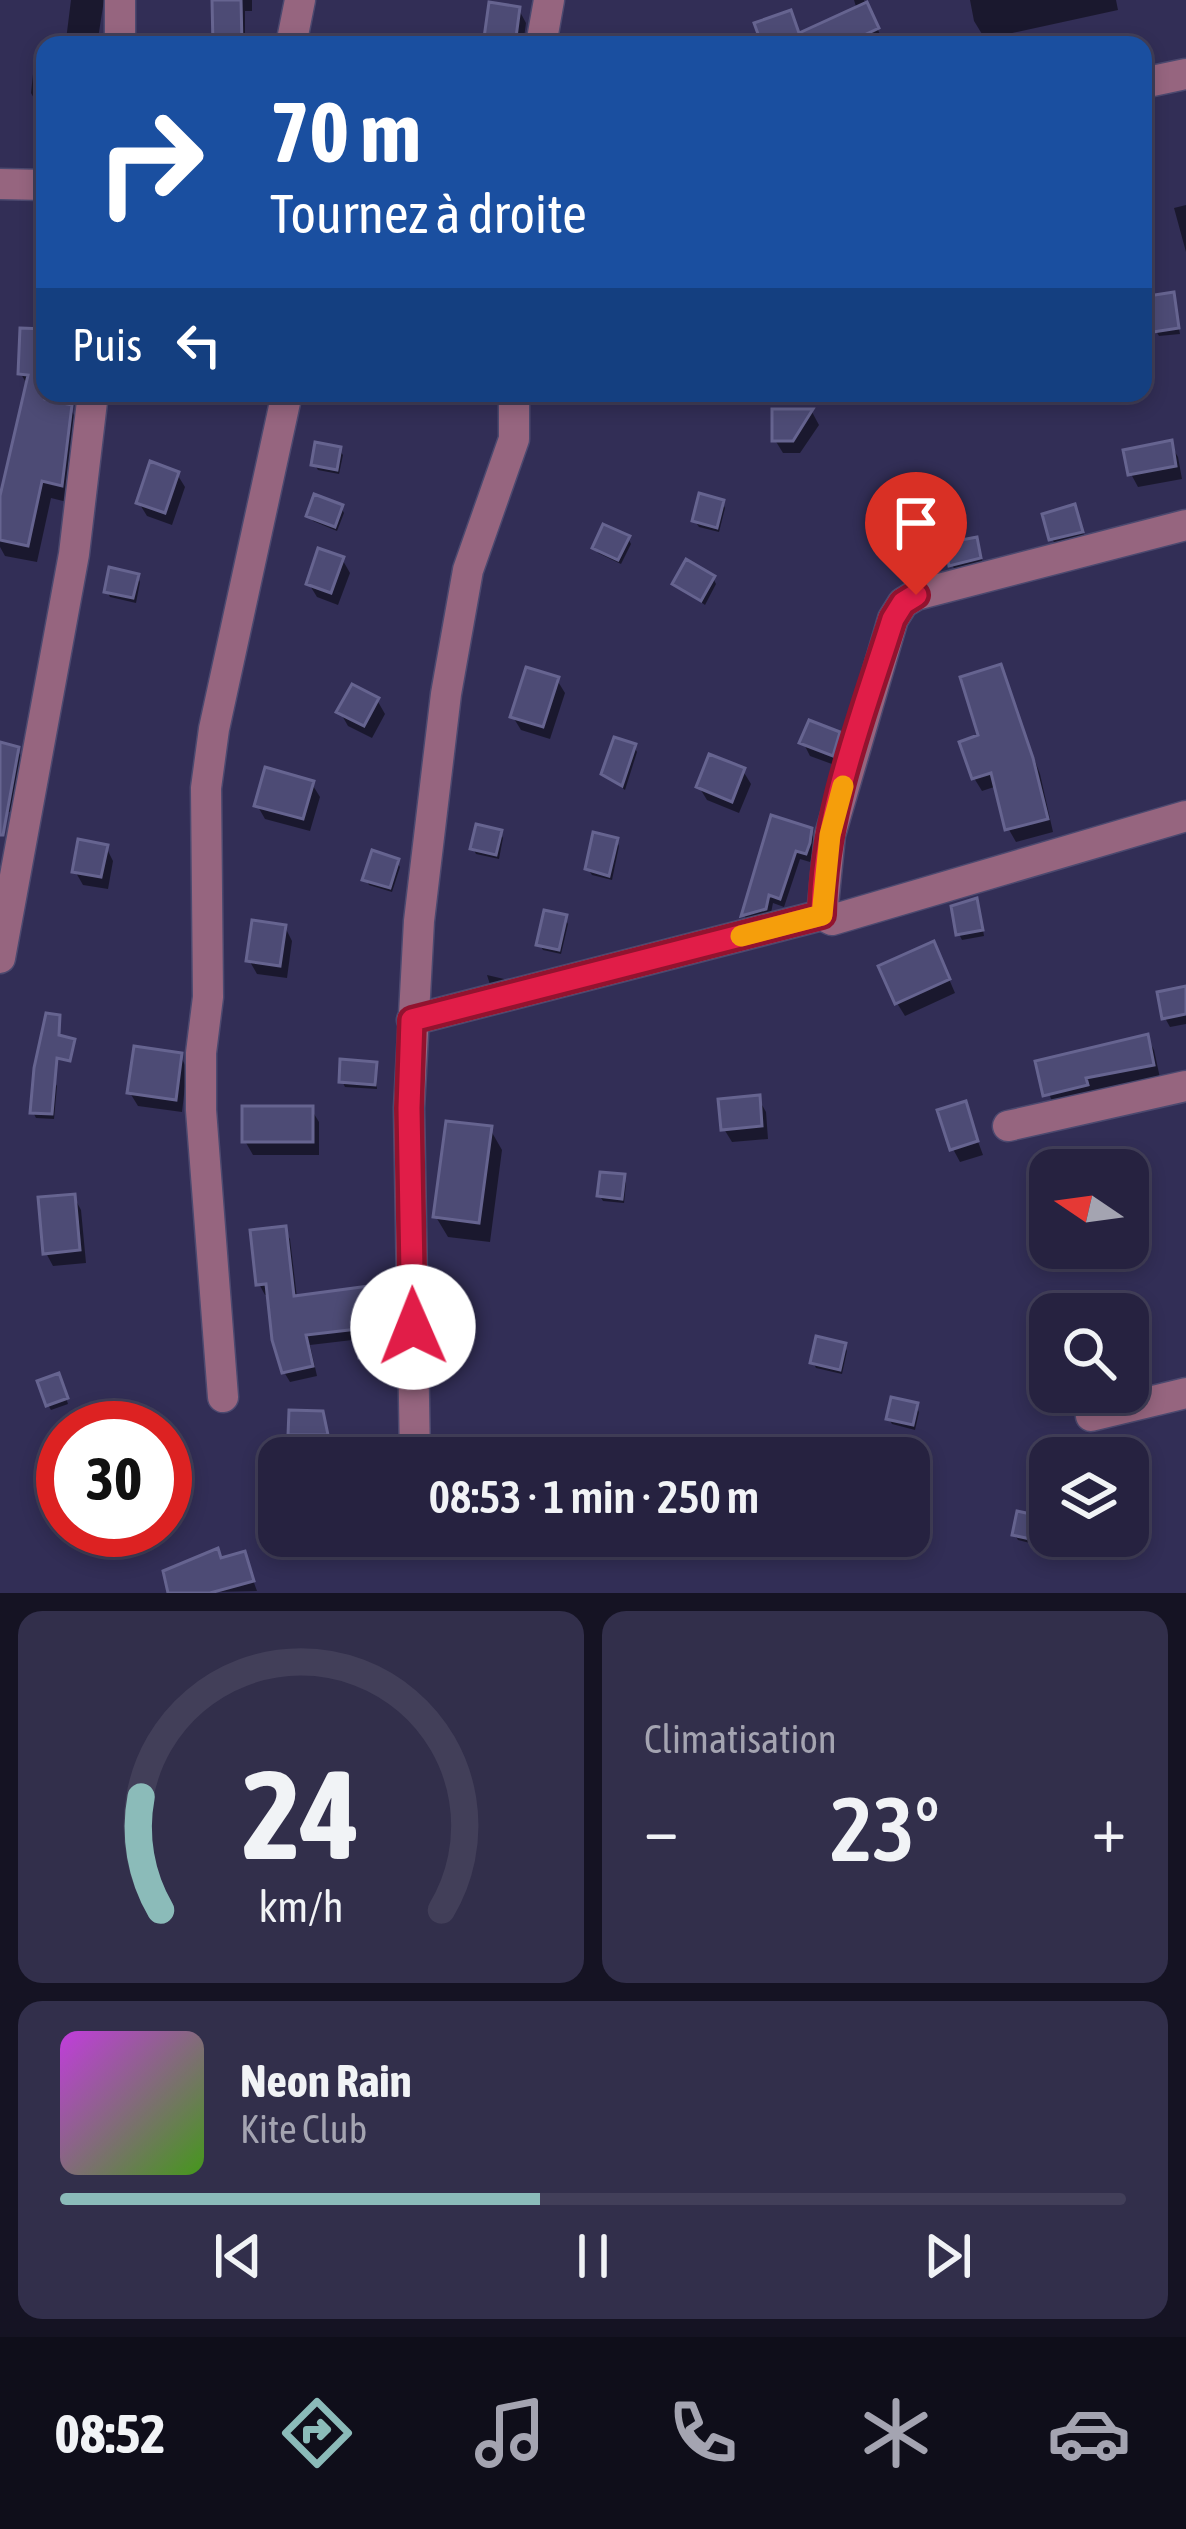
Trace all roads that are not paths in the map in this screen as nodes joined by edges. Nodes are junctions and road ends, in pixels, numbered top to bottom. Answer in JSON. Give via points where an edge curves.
{"nodes":[{"id":1,"x":120,"y":0,"type":"edge"},
{"id":2,"x":300,"y":0,"type":"edge"},
{"id":3,"x":549,"y":0,"type":"edge"},
{"id":4,"x":120,"y":36,"type":"edge"},
{"id":5,"x":293,"y":36,"type":"edge"},
{"id":6,"x":543,"y":36,"type":"edge"},
{"id":7,"x":1186,"y":74,"type":"edge"},
{"id":8,"x":1152,"y":81,"type":"edge"},
{"id":9,"x":0,"y":184,"type":"edge"},
{"id":10,"x":36,"y":185,"type":"edge"},
{"id":11,"x":92,"y":402,"type":"edge"},
{"id":12,"x":285,"y":402,"type":"edge"},
{"id":13,"x":514,"y":402,"type":"edge"},
{"id":14,"x":1186,"y":525,"type":"edge"},
{"id":15,"x":1186,"y":816,"type":"edge"},
{"id":16,"x":822,"y":915,"type":"junction"},
{"id":17,"x":0,"y":958,"type":"edge"},
{"id":18,"x":412,"y":1020,"type":"junction"},
{"id":19,"x":1186,"y":1086,"type":"edge"},
{"id":20,"x":1008,"y":1126,"type":"dead end"},
{"id":21,"x":1186,"y":1393,"type":"edge"},
{"id":22,"x":223,"y":1397,"type":"dead end"},
{"id":23,"x":1091,"y":1416,"type":"dead end"},
{"id":24,"x":415,"y":1437,"type":"edge"}],
"edges":[{"from":1,"to":4,"type":"street"},
{"from":2,"to":5,"type":"street"},
{"from":3,"to":6,"type":"street"},
{"from":7,"to":8,"type":"street"},
{"from":9,"to":10,"type":"street"},
{"from":11,"to":17,"type":"street","via":[[74,554]]},
{"from":12,"to":22,"type":"street","via":[[206,788],[201,1111]]},
{"from":13,"to":18,"type":"street","via":[[514,440],[473,550],[446,694]]},
{"from":14,"to":16,"type":"street","via":[[903,603],[830,835]]},
{"from":15,"to":16,"type":"street","via":[[832,920]]},
{"from":16,"to":18,"type":"street"},
{"from":18,"to":24,"type":"street"},
{"from":19,"to":20,"type":"street"},
{"from":21,"to":23,"type":"street"}]}
